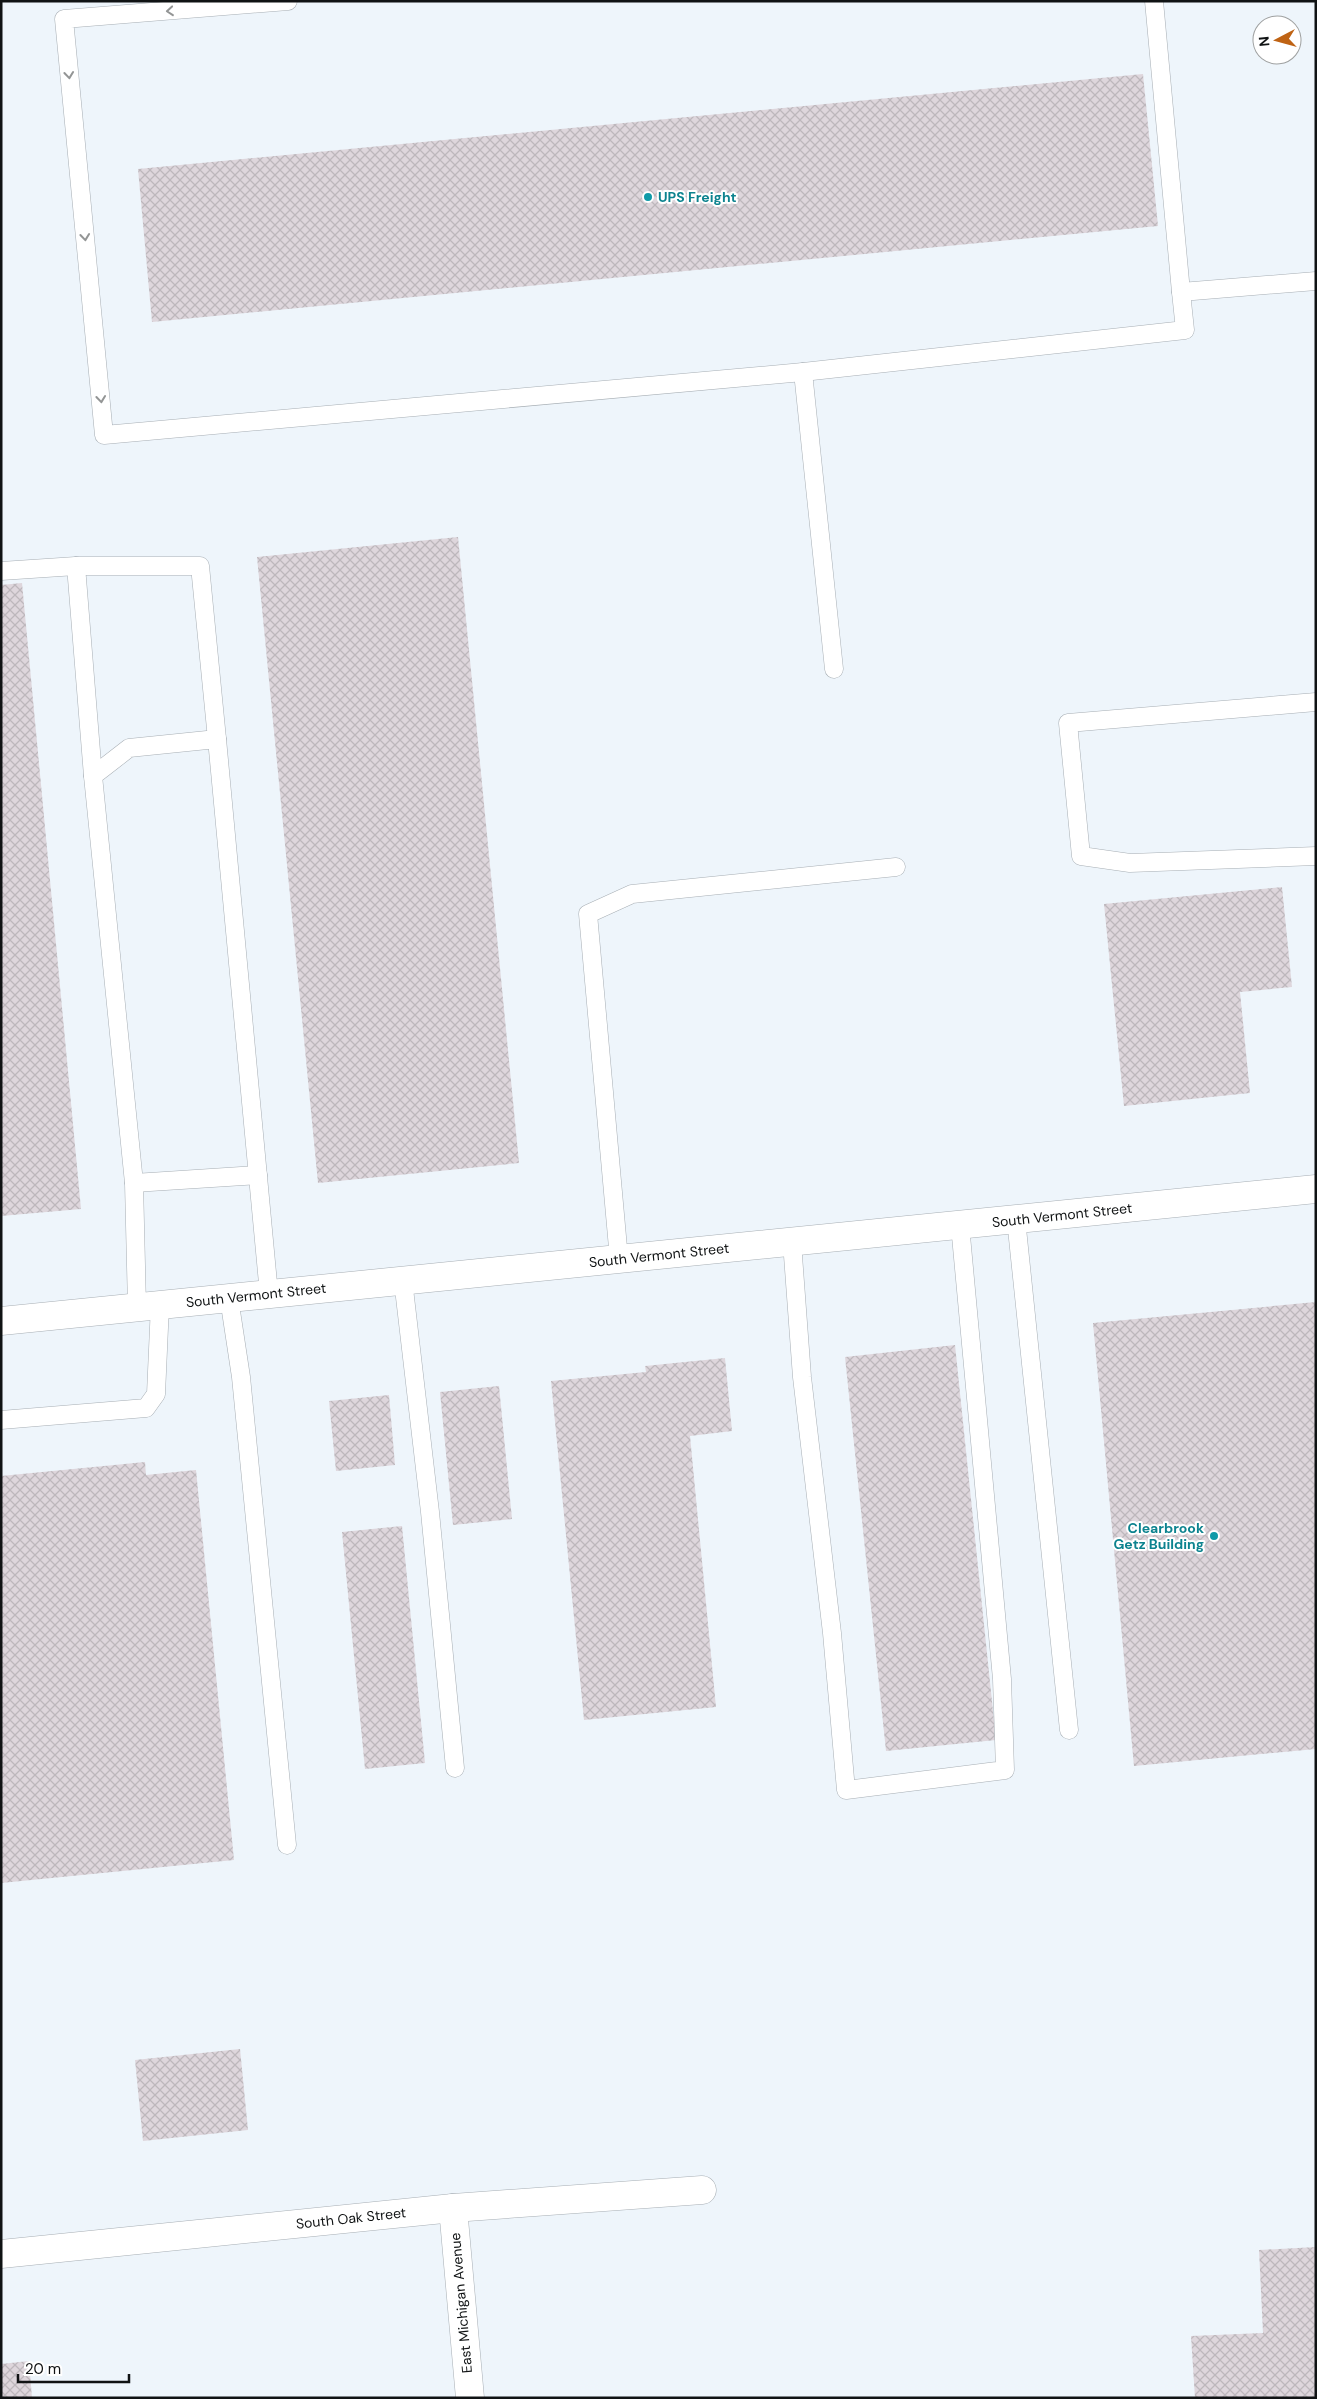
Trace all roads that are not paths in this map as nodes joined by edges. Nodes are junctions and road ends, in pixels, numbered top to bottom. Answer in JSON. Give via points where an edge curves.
{"nodes":[{"id":1,"x":288,"y":1,"type":"edge"},
{"id":2,"x":1154,"y":1,"type":"edge"},
{"id":3,"x":1316,"y":281,"type":"edge"},
{"id":4,"x":1181,"y":292,"type":"junction"},
{"id":5,"x":803,"y":372,"type":"junction"},
{"id":6,"x":76,"y":566,"type":"junction"},
{"id":7,"x":1,"y":571,"type":"edge"},
{"id":8,"x":834,"y":669,"type":"dead end"},
{"id":9,"x":1316,"y":702,"type":"edge"},
{"id":10,"x":217,"y":739,"type":"junction"},
{"id":11,"x":93,"y":776,"type":"junction"},
{"id":12,"x":1316,"y":856,"type":"edge"},
{"id":13,"x":896,"y":867,"type":"dead end"},
{"id":14,"x":258,"y":1175,"type":"junction"},
{"id":15,"x":134,"y":1183,"type":"junction"},
{"id":16,"x":1316,"y":1189,"type":"edge"},
{"id":17,"x":1016,"y":1219,"type":"junction"},
{"id":18,"x":960,"y":1225,"type":"junction"},
{"id":19,"x":792,"y":1242,"type":"junction"},
{"id":20,"x":620,"y":1259,"type":"junction"},
{"id":21,"x":403,"y":1280,"type":"junction"},
{"id":22,"x":269,"y":1294,"type":"junction"},
{"id":23,"x":229,"y":1298,"type":"junction"},
{"id":24,"x":149,"y":1306,"type":"junction"},
{"id":25,"x":1,"y":1321,"type":"edge"},
{"id":26,"x":1,"y":1420,"type":"edge"},
{"id":27,"x":1069,"y":1730,"type":"dead end"},
{"id":28,"x":455,"y":1768,"type":"dead end"},
{"id":29,"x":287,"y":1846,"type":"dead end"},
{"id":30,"x":702,"y":2190,"type":"dead end"},
{"id":31,"x":453,"y":2208,"type":"junction"},
{"id":32,"x":1,"y":2254,"type":"edge"},
{"id":33,"x":470,"y":2398,"type":"edge"}],
"edges":[{"from":1,"to":5,"type":"lane","one_way":true,"via":[[64,20],[104,435]]},
{"from":2,"to":4,"type":"lane"},
{"from":3,"to":4,"type":"lane"},
{"from":4,"to":5,"type":"lane","via":[[1185,330]]},
{"from":5,"to":8,"type":"lane"},
{"from":6,"to":7,"type":"lane"},
{"from":6,"to":10,"type":"lane","via":[[200,566]]},
{"from":6,"to":11,"type":"lane"},
{"from":9,"to":12,"type":"lane","via":[[1068,723],[1080,856],[1130,862],[1274,860]]},
{"from":10,"to":11,"type":"lane","via":[[128,748]]},
{"from":10,"to":14,"type":"lane"},
{"from":11,"to":15,"type":"lane"},
{"from":13,"to":20,"type":"lane","via":[[632,894],[588,914]]},
{"from":14,"to":15,"type":"lane"},
{"from":14,"to":22,"type":"lane"},
{"from":15,"to":24,"type":"lane"},
{"from":16,"to":17,"type":"street","name":"South Vermont Street"},
{"from":17,"to":18,"type":"street","name":"South Vermont Street"},
{"from":17,"to":27,"type":"lane"},
{"from":18,"to":19,"type":"street","name":"South Vermont Street"},
{"from":18,"to":19,"type":"lane","via":[[1002,1679],[1005,1770],[846,1790],[832,1632],[802,1377]]},
{"from":19,"to":20,"type":"street","name":"South Vermont Street"},
{"from":20,"to":21,"type":"street","name":"South Vermont Street"},
{"from":21,"to":22,"type":"street","name":"South Vermont Street"},
{"from":21,"to":28,"type":"lane"},
{"from":22,"to":23,"type":"street","name":"South Vermont Street"},
{"from":23,"to":24,"type":"street","name":"South Vermont Street"},
{"from":23,"to":29,"type":"lane","via":[[241,1377]]},
{"from":24,"to":25,"type":"street","name":"South Vermont Street"},
{"from":24,"to":26,"type":"lane","via":[[156,1394],[146,1408]]},
{"from":30,"to":31,"type":"street","name":"South Oak Street"},
{"from":31,"to":32,"type":"street","name":"South Oak Street"},
{"from":31,"to":33,"type":"street","name":"East Michigan Avenue"}]}
